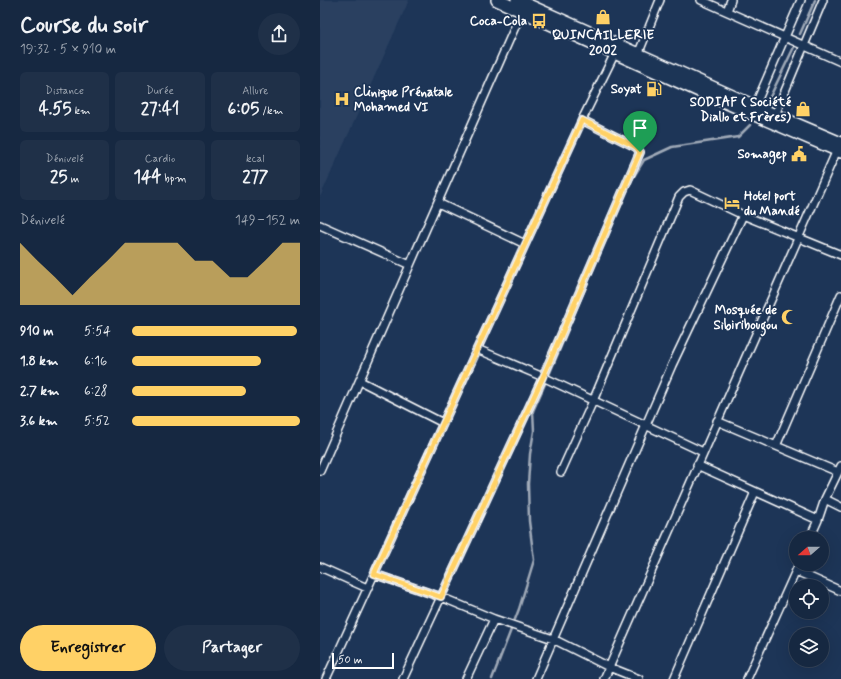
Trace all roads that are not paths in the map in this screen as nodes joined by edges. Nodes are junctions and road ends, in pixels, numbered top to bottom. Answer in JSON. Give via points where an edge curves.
{"nodes":[{"id":1,"x":497,"y":0,"type":"edge"},
{"id":2,"x":517,"y":0,"type":"edge"},
{"id":3,"x":660,"y":0,"type":"edge"},
{"id":4,"x":701,"y":0,"type":"edge"},
{"id":5,"x":731,"y":0,"type":"edge"},
{"id":6,"x":801,"y":0,"type":"edge"},
{"id":7,"x":823,"y":0,"type":"edge"},
{"id":8,"x":522,"y":11,"type":"junction"},
{"id":9,"x":727,"y":11,"type":"junction"},
{"id":10,"x":785,"y":37,"type":"junction"},
{"id":11,"x":804,"y":46,"type":"junction"},
{"id":12,"x":617,"y":49,"type":"junction"},
{"id":13,"x":636,"y":58,"type":"junction"},
{"id":14,"x":841,"y":62,"type":"edge"},
{"id":15,"x":755,"y":106,"type":"junction"},
{"id":16,"x":775,"y":115,"type":"junction"},
{"id":17,"x":582,"y":120,"type":"junction"},
{"id":18,"x":840,"y":149,"type":"edge"},
{"id":19,"x":438,"y":203,"type":"junction"},
{"id":20,"x":743,"y":215,"type":"junction"},
{"id":21,"x":320,"y":225,"type":"edge"},
{"id":22,"x":799,"y":237,"type":"junction"},
{"id":23,"x":525,"y":244,"type":"junction"},
{"id":24,"x":841,"y":255,"type":"edge"},
{"id":25,"x":410,"y":265,"type":"junction"},
{"id":26,"x":841,"y":295,"type":"edge"},
{"id":27,"x":477,"y":349,"type":"junction"},
{"id":28,"x":543,"y":377,"type":"junction"},
{"id":29,"x":360,"y":381,"type":"junction"},
{"id":30,"x":593,"y":401,"type":"junction"},
{"id":31,"x":717,"y":420,"type":"junction"},
{"id":32,"x":443,"y":423,"type":"junction"},
{"id":33,"x":646,"y":425,"type":"junction"},
{"id":34,"x":776,"y":446,"type":"junction"},
{"id":35,"x":703,"y":452,"type":"junction"},
{"id":36,"x":697,"y":465,"type":"junction"},
{"id":37,"x":840,"y":469,"type":"edge"},
{"id":38,"x":320,"y":471,"type":"edge"},
{"id":39,"x":560,"y":472,"type":"dead end"},
{"id":40,"x":755,"y":492,"type":"junction"},
{"id":41,"x":825,"y":499,"type":"junction"},
{"id":42,"x":841,"y":507,"type":"edge"},
{"id":43,"x":818,"y":520,"type":"junction"},
{"id":44,"x":813,"y":531,"type":"edge"},
{"id":45,"x":320,"y":567,"type":"edge"},
{"id":46,"x":795,"y":571,"type":"edge"},
{"id":47,"x":804,"y":571,"type":"edge"},
{"id":48,"x":374,"y":574,"type":"junction"},
{"id":49,"x":367,"y":588,"type":"junction"},
{"id":50,"x":841,"y":591,"type":"edge"},
{"id":51,"x":441,"y":597,"type":"junction"},
{"id":52,"x":494,"y":619,"type":"junction"},
{"id":53,"x":553,"y":639,"type":"junction"},
{"id":54,"x":609,"y":667,"type":"junction"},
{"id":55,"x":326,"y":679,"type":"edge"},
{"id":56,"x":403,"y":679,"type":"edge"},
{"id":57,"x":466,"y":679,"type":"edge"},
{"id":58,"x":536,"y":679,"type":"edge"},
{"id":59,"x":604,"y":679,"type":"edge"},
{"id":60,"x":638,"y":679,"type":"edge"},
{"id":61,"x":674,"y":679,"type":"edge"},
{"id":62,"x":748,"y":679,"type":"edge"}],
"edges":[{"from":1,"to":8,"type":"highway"},
{"from":2,"to":12,"type":"highway"},
{"from":3,"to":13,"type":"street"},
{"from":4,"to":9,"type":"street"},
{"from":5,"to":9,"type":"street"},
{"from":6,"to":10,"type":"street"},
{"from":7,"to":11,"type":"street"},
{"from":8,"to":12,"type":"highway"},
{"from":8,"to":19,"type":"street"},
{"from":9,"to":10,"type":"street"},
{"from":10,"to":11,"type":"street"},
{"from":10,"to":15,"type":"street"},
{"from":11,"to":14,"type":"street"},
{"from":11,"to":16,"type":"street"},
{"from":12,"to":13,"type":"highway"},
{"from":12,"to":17,"type":"street"},
{"from":13,"to":15,"type":"highway"},
{"from":13,"to":18,"type":"highway","via":[[699,92]]},
{"from":15,"to":16,"type":"highway"},
{"from":16,"to":18,"type":"highway"},
{"from":17,"to":23,"type":"street"},
{"from":17,"to":28,"type":"street","via":[[636,147],[640,152]]},
{"from":18,"to":22,"type":"street"},
{"from":19,"to":23,"type":"street"},
{"from":19,"to":25,"type":"street"},
{"from":20,"to":22,"type":"street"},
{"from":20,"to":30,"type":"street","via":[[690,190],[679,196]]},
{"from":20,"to":33,"type":"street"},
{"from":21,"to":25,"type":"street"},
{"from":22,"to":24,"type":"street"},
{"from":22,"to":31,"type":"street"},
{"from":23,"to":27,"type":"street"},
{"from":25,"to":29,"type":"street"},
{"from":26,"to":34,"type":"street"},
{"from":27,"to":28,"type":"street"},
{"from":27,"to":32,"type":"street"},
{"from":28,"to":30,"type":"street"},
{"from":28,"to":51,"type":"street"},
{"from":29,"to":32,"type":"street"},
{"from":29,"to":38,"type":"street"},
{"from":30,"to":33,"type":"street"},
{"from":30,"to":39,"type":"street"},
{"from":31,"to":34,"type":"street"},
{"from":31,"to":35,"type":"street"},
{"from":32,"to":48,"type":"street"},
{"from":33,"to":35,"type":"street"},
{"from":33,"to":53,"type":"street"},
{"from":34,"to":37,"type":"street"},
{"from":35,"to":36,"type":"street"},
{"from":36,"to":40,"type":"street"},
{"from":36,"to":54,"type":"street"},
{"from":37,"to":41,"type":"street"},
{"from":40,"to":43,"type":"street"},
{"from":40,"to":61,"type":"street"},
{"from":41,"to":42,"type":"street"},
{"from":41,"to":43,"type":"street"},
{"from":43,"to":44,"type":"street"},
{"from":45,"to":49,"type":"street"},
{"from":46,"to":62,"type":"street"},
{"from":47,"to":50,"type":"street"},
{"from":48,"to":49,"type":"street"},
{"from":48,"to":51,"type":"street"},
{"from":49,"to":55,"type":"street"},
{"from":51,"to":52,"type":"street"},
{"from":51,"to":56,"type":"street"},
{"from":52,"to":53,"type":"street"},
{"from":52,"to":57,"type":"street"},
{"from":53,"to":54,"type":"street"},
{"from":53,"to":58,"type":"street"},
{"from":54,"to":59,"type":"street"},
{"from":54,"to":60,"type":"street"}]}
